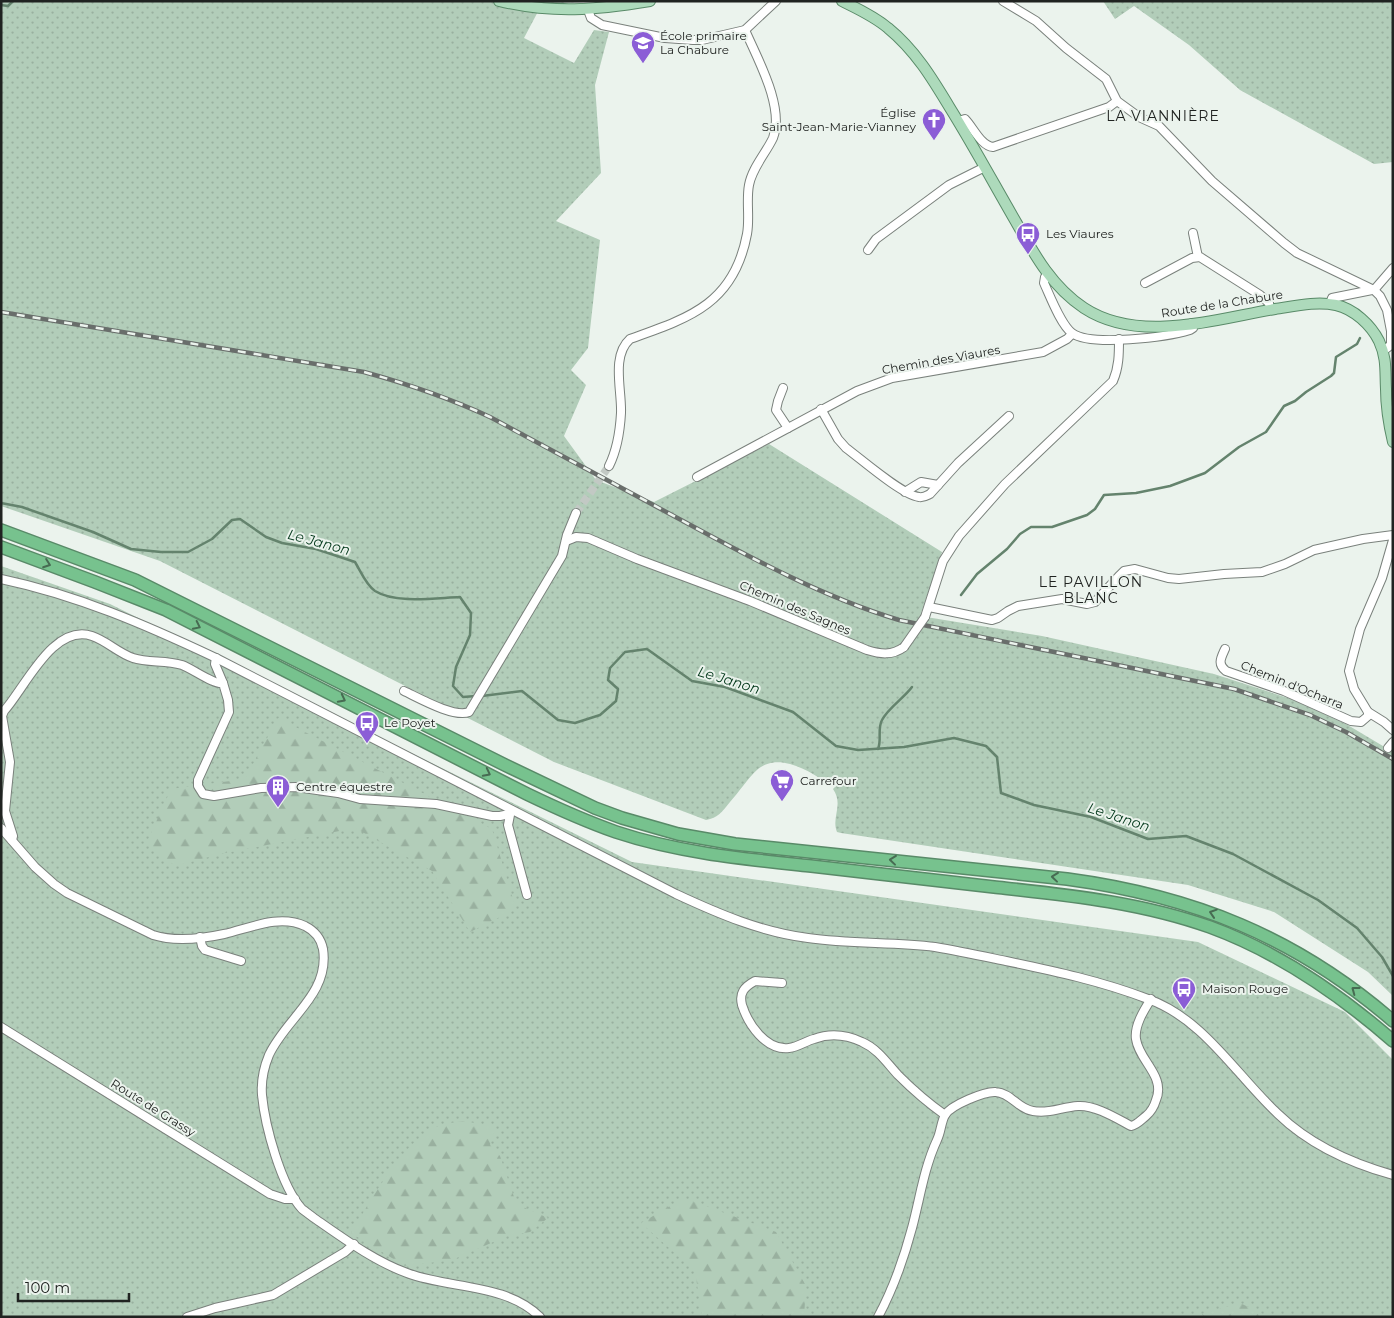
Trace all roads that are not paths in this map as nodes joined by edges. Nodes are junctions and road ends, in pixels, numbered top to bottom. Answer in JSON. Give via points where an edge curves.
{"nodes":[{"id":1,"x":499,"y":1,"type":"edge"},
{"id":2,"x":650,"y":1,"type":"edge"},
{"id":3,"x":776,"y":1,"type":"edge"},
{"id":4,"x":842,"y":1,"type":"edge"},
{"id":5,"x":1003,"y":1,"type":"edge"},
{"id":6,"x":588,"y":10,"type":"junction"},
{"id":7,"x":745,"y":30,"type":"junction"},
{"id":8,"x":1117,"y":101,"type":"junction"},
{"id":9,"x":959,"y":121,"type":"junction"},
{"id":10,"x":985,"y":167,"type":"junction"},
{"id":11,"x":1193,"y":233,"type":"dead end"},
{"id":12,"x":868,"y":250,"type":"dead end"},
{"id":13,"x":1198,"y":256,"type":"junction"},
{"id":14,"x":1393,"y":268,"type":"edge"},
{"id":15,"x":1048,"y":274,"type":"junction"},
{"id":16,"x":1145,"y":283,"type":"dead end"},
{"id":17,"x":1374,"y":290,"type":"junction"},
{"id":18,"x":1330,"y":304,"type":"junction"},
{"id":19,"x":1270,"y":310,"type":"junction"},
{"id":20,"x":1192,"y":323,"type":"junction"},
{"id":21,"x":1072,"y":334,"type":"junction"},
{"id":22,"x":1119,"y":339,"type":"junction"},
{"id":23,"x":1383,"y":351,"type":"junction"},
{"id":24,"x":784,"y":388,"type":"dead end"},
{"id":25,"x":821,"y":409,"type":"junction"},
{"id":26,"x":1009,"y":416,"type":"dead end"},
{"id":27,"x":788,"y":428,"type":"junction"},
{"id":28,"x":1393,"y":442,"type":"edge"},
{"id":29,"x":609,"y":466,"type":"tunnel mouth"},
{"id":30,"x":697,"y":477,"type":"dead end"},
{"id":31,"x":938,"y":485,"type":"junction"},
{"id":32,"x":905,"y":492,"type":"junction"},
{"id":33,"x":576,"y":513,"type":"tunnel mouth"},
{"id":34,"x":1,"y":530,"type":"edge"},
{"id":35,"x":1393,"y":535,"type":"edge"},
{"id":36,"x":1393,"y":540,"type":"edge"},
{"id":37,"x":566,"y":541,"type":"junction"},
{"id":38,"x":1,"y":547,"type":"edge"},
{"id":39,"x":1,"y":579,"type":"edge"},
{"id":40,"x":929,"y":608,"type":"junction"},
{"id":41,"x":1225,"y":649,"type":"dead end"},
{"id":42,"x":216,"y":658,"type":"junction"},
{"id":43,"x":223,"y":683,"type":"junction"},
{"id":44,"x":404,"y":691,"type":"dead end"},
{"id":45,"x":1368,"y":712,"type":"junction"},
{"id":46,"x":1393,"y":730,"type":"edge"},
{"id":47,"x":510,"y":812,"type":"junction"},
{"id":48,"x":1,"y":828,"type":"edge"},
{"id":49,"x":12,"y":840,"type":"junction"},
{"id":50,"x":527,"y":895,"type":"dead end"},
{"id":51,"x":200,"y":938,"type":"junction"},
{"id":52,"x":241,"y":961,"type":"dead end"},
{"id":53,"x":782,"y":983,"type":"dead end"},
{"id":54,"x":1151,"y":999,"type":"junction"},
{"id":55,"x":1393,"y":1021,"type":"edge"},
{"id":56,"x":1,"y":1027,"type":"edge"},
{"id":57,"x":1393,"y":1041,"type":"edge"},
{"id":58,"x":945,"y":1115,"type":"junction"},
{"id":59,"x":1393,"y":1175,"type":"edge"},
{"id":60,"x":295,"y":1199,"type":"junction"},
{"id":61,"x":354,"y":1244,"type":"junction"},
{"id":62,"x":187,"y":1317,"type":"edge"},
{"id":63,"x":540,"y":1317,"type":"edge"},
{"id":64,"x":878,"y":1317,"type":"edge"}],
"edges":[{"from":1,"to":6,"type":"main road","via":[[543,10]]},
{"from":2,"to":6,"type":"main road"},
{"from":3,"to":7,"type":"street"},
{"from":4,"to":9,"type":"main road","name":"Route de la Chabure","via":[[870,15],[902,41],[931,75]]},
{"from":5,"to":8,"type":"street","via":[[1036,21],[1106,79]]},
{"from":6,"to":7,"type":"street","via":[[597,23],[665,38],[702,40]]},
{"from":7,"to":29,"type":"street","via":[[772,98],[776,127],[749,184],[748,228],[742,252],[730,278],[711,302],[691,315],[630,339],[625,344],[619,364],[620,427]]},
{"from":8,"to":9,"type":"street","via":[[1109,107],[993,147],[983,142],[964,119]]},
{"from":8,"to":17,"type":"street","via":[[1159,126],[1212,181],[1297,253]]},
{"from":9,"to":10,"type":"main road","name":"Route de la Chabure"},
{"from":10,"to":12,"type":"street","via":[[948,185],[876,239]]},
{"from":10,"to":15,"type":"main road","name":"Route de la Chabure"},
{"from":11,"to":13,"type":"street"},
{"from":13,"to":16,"type":"street"},
{"from":13,"to":19,"type":"street","via":[[1260,295],[1268,302]]},
{"from":14,"to":17,"type":"street"},
{"from":15,"to":20,"type":"main road","name":"Route de la Chabure","via":[[1083,308],[1107,320],[1139,327]]},
{"from":15,"to":21,"type":"street","via":[[1044,282]]},
{"from":17,"to":18,"type":"street","via":[[1332,298]]},
{"from":17,"to":23,"type":"street","via":[[1384,303],[1390,323],[1390,345]]},
{"from":18,"to":19,"type":"main road","name":"Route de la Chabure"},
{"from":18,"to":23,"type":"main road","name":"Route de la Chabure","via":[[1357,315],[1374,332]]},
{"from":19,"to":20,"type":"main road","name":"Route de la Chabure"},
{"from":20,"to":22,"type":"street","via":[[1193,328],[1184,332]]},
{"from":21,"to":22,"type":"street","via":[[1088,340]]},
{"from":21,"to":25,"type":"street","name":"Chemin des Viaures","via":[[1043,352],[892,378],[854,391]]},
{"from":22,"to":40,"type":"street","name":"Chemin des Sagnes","via":[[1118,366],[1113,381],[1005,484],[959,536],[943,561]]},
{"from":23,"to":28,"type":"main road","name":"Route de la Chabure"},
{"from":24,"to":27,"type":"street","via":[[776,410]]},
{"from":25,"to":27,"type":"street","name":"Chemin des Viaures"},
{"from":25,"to":32,"type":"street","via":[[846,448]]},
{"from":26,"to":31,"type":"street"},
{"from":27,"to":30,"type":"street","name":"Chemin des Viaures"},
{"from":31,"to":32,"type":"street","via":[[921,482]]},
{"from":31,"to":32,"type":"street","via":[[924,497]]},
{"from":33,"to":37,"type":"street"},
{"from":55,"to":34,"type":"highway","one_way":true,"via":[[1334,974],[1268,936],[1219,915],[1156,895],[1067,878],[735,844],[678,834],[622,818],[513,769],[135,580]]},
{"from":35,"to":40,"type":"street","via":[[1314,550],[1262,572],[1179,579],[1129,570],[1120,575],[1095,602],[1088,604],[1062,599],[1018,606],[992,620]]},
{"from":36,"to":45,"type":"street","name":"Chemin d'Ocharra","via":[[1382,578],[1360,629],[1349,671],[1354,689]]},
{"from":37,"to":40,"type":"street","name":"Chemin des Sagnes","bridge":true,"via":[[576,537],[588,538],[867,650],[889,654],[897,652],[904,647]]},
{"from":37,"to":44,"type":"street","via":[[554,570],[468,712],[459,714]]},
{"from":38,"to":57,"type":"highway","one_way":true,"via":[[166,610],[535,798],[616,832],[703,853],[1062,894],[1148,908],[1259,948],[1329,990]]},
{"from":39,"to":42,"type":"street","via":[[55,592],[128,618]]},
{"from":41,"to":45,"type":"street","name":"Chemin d'Ocharra","via":[[1220,663],[1226,671],[1351,721],[1362,722]]},
{"from":42,"to":43,"type":"street","via":[[215,664]]},
{"from":42,"to":47,"type":"street"},
{"from":43,"to":47,"type":"street","via":[[228,712],[198,780],[199,791],[203,794],[214,796],[261,788],[296,787],[360,799],[436,804],[492,816]]},
{"from":43,"to":49,"type":"street","via":[[175,663],[132,658],[91,636],[58,642],[2,716],[10,762],[5,810]]},
{"from":45,"to":46,"type":"street","name":"Chemin d'Ocharra"},
{"from":47,"to":50,"type":"street","via":[[510,833]]},
{"from":47,"to":54,"type":"street","via":[[676,894],[762,929],[849,943],[956,951],[1094,980]]},
{"from":48,"to":49,"type":"street"},
{"from":49,"to":51,"type":"street","via":[[44,876],[67,893],[164,939]]},
{"from":51,"to":52,"type":"street","via":[[206,950]]},
{"from":51,"to":60,"type":"street","via":[[281,921],[306,926],[322,944],[323,969],[319,982],[276,1043],[263,1076],[262,1094],[268,1129]]},
{"from":53,"to":58,"type":"street","via":[[755,981],[742,991],[740,998],[749,1021],[772,1046],[789,1048],[826,1036],[850,1037],[863,1042],[875,1049],[912,1088]]},
{"from":54,"to":58,"type":"street","via":[[1139,1022],[1136,1039],[1155,1076],[1158,1096],[1152,1110],[1136,1125],[1131,1126],[1085,1106],[1044,1112],[1026,1110],[1004,1093],[995,1092],[965,1102]]},
{"from":54,"to":59,"type":"street","via":[[1200,1032],[1299,1133],[1346,1159]]},
{"from":56,"to":60,"type":"street","name":"Route de Grassy","via":[[270,1194]]},
{"from":58,"to":64,"type":"street","via":[[925,1170],[904,1256]]},
{"from":60,"to":61,"type":"street","via":[[314,1218]]},
{"from":61,"to":62,"type":"street","via":[[273,1295]]},
{"from":61,"to":63,"type":"street","via":[[406,1273],[506,1296]]}]}
